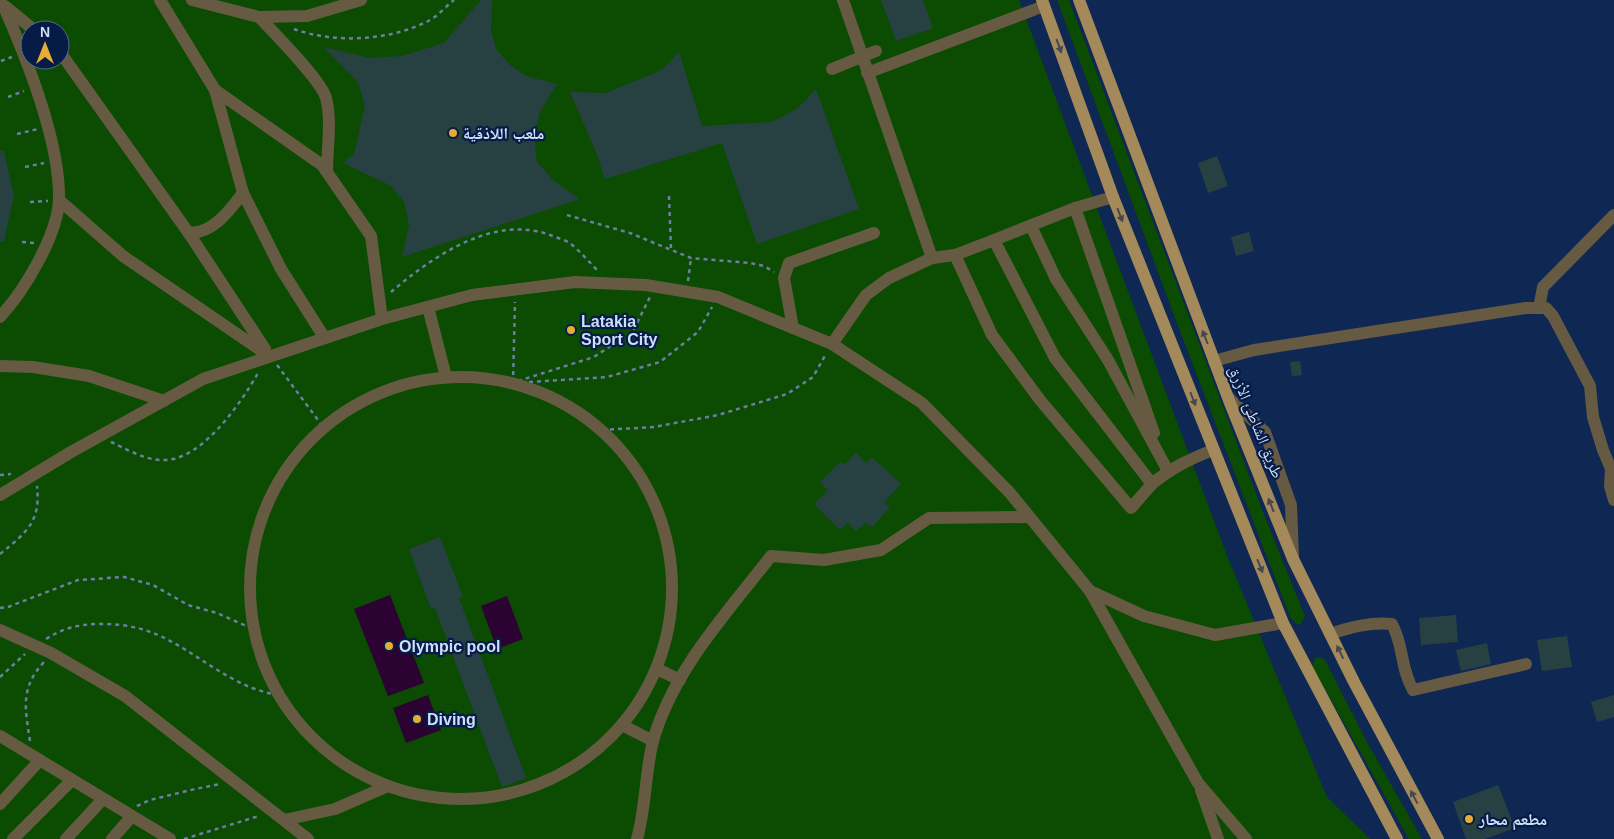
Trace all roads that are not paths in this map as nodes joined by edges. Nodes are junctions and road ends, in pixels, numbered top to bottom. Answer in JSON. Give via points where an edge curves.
{"nodes":[{"id":1,"x":160,"y":0,"type":"edge"},
{"id":2,"x":192,"y":0,"type":"edge"},
{"id":3,"x":361,"y":0,"type":"edge"},
{"id":4,"x":843,"y":0,"type":"edge"},
{"id":5,"x":1079,"y":0,"type":"edge"},
{"id":6,"x":1043,"y":3,"type":"edge"},
{"id":7,"x":2,"y":4,"type":"edge"},
{"id":8,"x":259,"y":18,"type":"junction"},
{"id":9,"x":22,"y":20,"type":"edge"},
{"id":10,"x":876,"y":51,"type":"dead end"},
{"id":11,"x":861,"y":57,"type":"junction"},
{"id":12,"x":70,"y":66,"type":"edge"},
{"id":13,"x":832,"y":69,"type":"dead end"},
{"id":14,"x":867,"y":73,"type":"junction"},
{"id":15,"x":215,"y":90,"type":"junction"},
{"id":16,"x":327,"y":172,"type":"junction"},
{"id":17,"x":243,"y":193,"type":"junction"},
{"id":18,"x":1113,"y":197,"type":"junction"},
{"id":19,"x":59,"y":200,"type":"junction"},
{"id":20,"x":1075,"y":208,"type":"junction"},
{"id":21,"x":1614,"y":215,"type":"edge"},
{"id":22,"x":1031,"y":226,"type":"junction"},
{"id":23,"x":188,"y":232,"type":"junction"},
{"id":24,"x":874,"y":233,"type":"dead end"},
{"id":25,"x":994,"y":240,"type":"junction"},
{"id":26,"x":955,"y":255,"type":"junction"},
{"id":27,"x":932,"y":258,"type":"junction"},
{"id":28,"x":428,"y":307,"type":"junction"},
{"id":29,"x":1539,"y":308,"type":"junction"},
{"id":30,"x":0,"y":317,"type":"edge"},
{"id":31,"x":382,"y":319,"type":"junction"},
{"id":32,"x":793,"y":328,"type":"junction"},
{"id":33,"x":324,"y":337,"type":"junction"},
{"id":34,"x":832,"y":344,"type":"junction"},
{"id":35,"x":269,"y":356,"type":"junction"},
{"id":36,"x":1214,"y":361,"type":"junction"},
{"id":37,"x":0,"y":366,"type":"edge"},
{"id":38,"x":446,"y":377,"type":"junction"},
{"id":39,"x":1228,"y":397,"type":"junction"},
{"id":40,"x":164,"y":400,"type":"junction"},
{"id":41,"x":1213,"y":450,"type":"junction"},
{"id":42,"x":1613,"y":469,"type":"edge"},
{"id":43,"x":1168,"y":471,"type":"junction"},
{"id":44,"x":1152,"y":484,"type":"junction"},
{"id":45,"x":0,"y":495,"type":"edge"},
{"id":46,"x":1614,"y":500,"type":"edge"},
{"id":47,"x":1029,"y":517,"type":"junction"},
{"id":48,"x":1293,"y":559,"type":"junction"},
{"id":49,"x":1090,"y":591,"type":"junction"},
{"id":50,"x":1283,"y":623,"type":"junction"},
{"id":51,"x":0,"y":630,"type":"edge"},
{"id":52,"x":1330,"y":634,"type":"junction"},
{"id":53,"x":1526,"y":664,"type":"dead end"},
{"id":54,"x":657,"y":669,"type":"junction"},
{"id":55,"x":680,"y":680,"type":"junction"},
{"id":56,"x":622,"y":725,"type":"junction"},
{"id":57,"x":2,"y":740,"type":"edge"},
{"id":58,"x":653,"y":741,"type":"junction"},
{"id":59,"x":40,"y":760,"type":"junction"},
{"id":60,"x":72,"y":780,"type":"junction"},
{"id":61,"x":1198,"y":783,"type":"junction"},
{"id":62,"x":388,"y":786,"type":"junction"},
{"id":63,"x":104,"y":799,"type":"junction"},
{"id":64,"x":0,"y":804,"type":"edge"},
{"id":65,"x":133,"y":812,"type":"junction"},
{"id":66,"x":284,"y":820,"type":"junction"},
{"id":67,"x":640,"y":835,"type":"edge"},
{"id":68,"x":13,"y":839,"type":"edge"},
{"id":69,"x":66,"y":839,"type":"edge"},
{"id":70,"x":112,"y":839,"type":"edge"},
{"id":71,"x":168,"y":839,"type":"edge"},
{"id":72,"x":308,"y":839,"type":"edge"},
{"id":73,"x":1218,"y":839,"type":"edge"},
{"id":74,"x":1246,"y":839,"type":"edge"},
{"id":75,"x":1397,"y":839,"type":"edge"},
{"id":76,"x":1438,"y":839,"type":"edge"}],
"edges":[{"from":1,"to":15,"type":"street"},
{"from":2,"to":8,"type":"street"},
{"from":3,"to":8,"type":"street","via":[[307,16]]},
{"from":4,"to":11,"type":"street"},
{"from":36,"to":5,"type":"main road","name":"طريق الشاطئ الأزرق","one_way":true},
{"from":6,"to":14,"type":"street"},
{"from":6,"to":18,"type":"main road","one_way":true},
{"from":7,"to":9,"type":"street"},
{"from":7,"to":19,"type":"street","via":[[18,40],[56,161]]},
{"from":8,"to":16,"type":"street","via":[[283,42],[326,97]]},
{"from":10,"to":11,"type":"street"},
{"from":11,"to":13,"type":"street"},
{"from":11,"to":14,"type":"street"},
{"from":12,"to":23,"type":"street"},
{"from":14,"to":27,"type":"street"},
{"from":15,"to":16,"type":"street","via":[[322,164]]},
{"from":15,"to":17,"type":"street"},
{"from":16,"to":31,"type":"street","via":[[371,236]]},
{"from":17,"to":23,"type":"street","via":[[212,226],[199,234]]},
{"from":17,"to":33,"type":"street","via":[[281,269]]},
{"from":18,"to":20,"type":"street"},
{"from":18,"to":41,"type":"main road","one_way":true},
{"from":19,"to":30,"type":"street","via":[[48,244],[12,304]]},
{"from":19,"to":35,"type":"street","via":[[124,256]]},
{"from":20,"to":22,"type":"street"},
{"from":20,"to":43,"type":"street"},
{"from":21,"to":29,"type":"street","via":[[1543,287]]},
{"from":22,"to":25,"type":"street"},
{"from":22,"to":43,"type":"street","via":[[1056,279],[1108,360]]},
{"from":23,"to":35,"type":"street"},
{"from":24,"to":32,"type":"street","via":[[789,263],[784,278]]},
{"from":25,"to":26,"type":"street"},
{"from":25,"to":44,"type":"street","via":[[1055,358]]},
{"from":26,"to":27,"type":"street"},
{"from":26,"to":44,"type":"street","via":[[992,335],[1040,400],[1131,508]]},
{"from":27,"to":34,"type":"street","via":[[889,278],[866,296]]},
{"from":28,"to":31,"type":"street"},
{"from":28,"to":32,"type":"street","via":[[472,296],[575,282],[610,283],[656,286],[718,297]]},
{"from":28,"to":38,"type":"street"},
{"from":29,"to":36,"type":"street","via":[[1254,350]]},
{"from":29,"to":42,"type":"street","via":[[1546,308],[1553,316],[1590,386],[1593,417],[1603,450]]},
{"from":31,"to":33,"type":"street"},
{"from":32,"to":34,"type":"street"},
{"from":33,"to":35,"type":"street"},
{"from":34,"to":47,"type":"street","via":[[922,403],[1010,493]]},
{"from":35,"to":40,"type":"street","via":[[203,379]]},
{"from":36,"to":39,"type":"main road","name":"طريق الشاطئ الأزرق"},
{"from":37,"to":40,"type":"street","via":[[34,367],[89,376]]},
{"from":38,"to":54,"type":"street","via":[[480,377],[513,383],[561,401],[602,430],[644,480],[668,541],[672,606]]},
{"from":38,"to":62,"type":"street","via":[[387,389],[334,418],[292,459],[263,512],[249,570],[253,629],[263,664],[279,696],[308,734],[345,765]]},
{"from":48,"to":39,"type":"main road","name":"طريق الشاطئ الأزرق","one_way":true},
{"from":39,"to":48,"type":"street","via":[[1265,432],[1291,505]]},
{"from":40,"to":45,"type":"street"},
{"from":41,"to":43,"type":"street"},
{"from":41,"to":50,"type":"main road","one_way":true},
{"from":42,"to":46,"type":"street","via":[[1610,486]]},
{"from":43,"to":44,"type":"street"},
{"from":47,"to":49,"type":"street"},
{"from":47,"to":55,"type":"street","via":[[929,518],[881,550],[824,560],[771,556]]},
{"from":48,"to":52,"type":"main road","name":"طريق الشاطئ الأزرق"},
{"from":49,"to":50,"type":"street","via":[[1144,616],[1215,635]]},
{"from":49,"to":61,"type":"street"},
{"from":50,"to":75,"type":"main road"},
{"from":51,"to":66,"type":"street","via":[[52,653],[125,696]]},
{"from":52,"to":53,"type":"street","via":[[1353,626],[1392,624],[1398,636],[1405,676],[1413,690]]},
{"from":76,"to":52,"type":"main road","name":"طريق الشاطئ الأزرق","one_way":true},
{"from":54,"to":55,"type":"street"},
{"from":54,"to":56,"type":"street","via":[[642,698]]},
{"from":55,"to":58,"type":"street"},
{"from":56,"to":58,"type":"street"},
{"from":56,"to":62,"type":"street","via":[[584,760],[539,784],[490,797],[438,798]]},
{"from":57,"to":59,"type":"street"},
{"from":58,"to":67,"type":"street"},
{"from":59,"to":60,"type":"street"},
{"from":59,"to":64,"type":"street"},
{"from":60,"to":63,"type":"street"},
{"from":60,"to":68,"type":"street"},
{"from":61,"to":73,"type":"street"},
{"from":61,"to":74,"type":"street"},
{"from":62,"to":66,"type":"street","via":[[335,809]]},
{"from":63,"to":65,"type":"street"},
{"from":63,"to":69,"type":"street"},
{"from":65,"to":70,"type":"street"},
{"from":65,"to":71,"type":"street"},
{"from":66,"to":72,"type":"street"}]}
